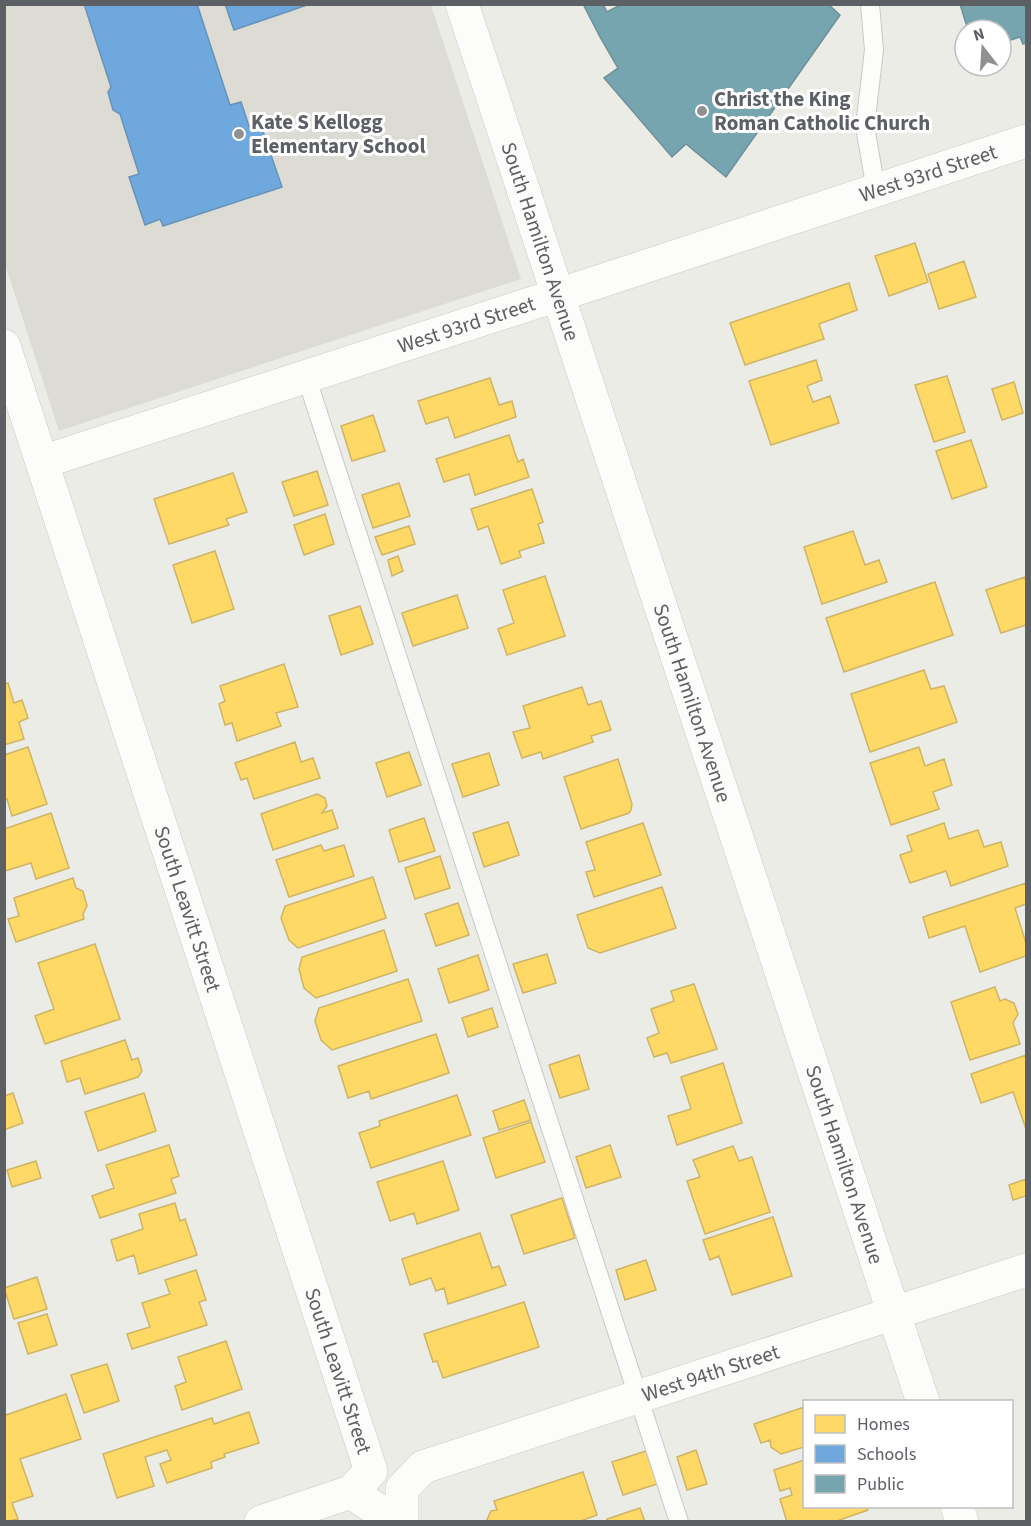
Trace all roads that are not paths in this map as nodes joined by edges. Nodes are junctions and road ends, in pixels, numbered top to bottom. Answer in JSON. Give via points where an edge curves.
{"nodes":[{"id":1,"x":462,"y":4,"type":"edge"},
{"id":2,"x":870,"y":4,"type":"edge"},
{"id":3,"x":1026,"y":141,"type":"edge"},
{"id":4,"x":876,"y":190,"type":"junction"},
{"id":5,"x":558,"y":295,"type":"junction"},
{"id":6,"x":4,"y":346,"type":"edge"},
{"id":7,"x":306,"y":376,"type":"junction"},
{"id":8,"x":42,"y":462,"type":"junction"},
{"id":9,"x":1026,"y":1270,"type":"edge"},
{"id":10,"x":894,"y":1314,"type":"junction"},
{"id":11,"x":638,"y":1397,"type":"junction"},
{"id":12,"x":923,"y":1400,"type":"edge"},
{"id":13,"x":361,"y":1481,"type":"junction"},
{"id":14,"x":261,"y":1521,"type":"edge"},
{"id":15,"x":396,"y":1521,"type":"edge"},
{"id":16,"x":402,"y":1521,"type":"edge"},
{"id":17,"x":679,"y":1521,"type":"edge"}],
"edges":[{"from":1,"to":5,"type":"street","name":"South Hamilton Avenue"},
{"from":2,"to":4,"type":"lane","via":[[874,50],[865,127]]},
{"from":3,"to":4,"type":"street","name":"West 93rd Street"},
{"from":4,"to":5,"type":"street","name":"West 93rd Street"},
{"from":5,"to":7,"type":"street","name":"West 93rd Street"},
{"from":5,"to":10,"type":"street","name":"South Hamilton Avenue"},
{"from":6,"to":8,"type":"street","name":"South Leavitt Street"},
{"from":7,"to":8,"type":"street","name":"West 93rd Street"},
{"from":7,"to":11,"type":"lane"},
{"from":8,"to":13,"type":"street","name":"South Leavitt Street"},
{"from":9,"to":10,"type":"street","name":"West 94th Street"},
{"from":10,"to":11,"type":"street","name":"West 94th Street"},
{"from":10,"to":12,"type":"street","name":"South Hamilton Avenue"},
{"from":11,"to":16,"type":"street","name":"West 94th Street","via":[[423,1467],[402,1489]]},
{"from":11,"to":17,"type":"lane"},
{"from":13,"to":14,"type":"street"},
{"from":13,"to":15,"type":"street"}]}
